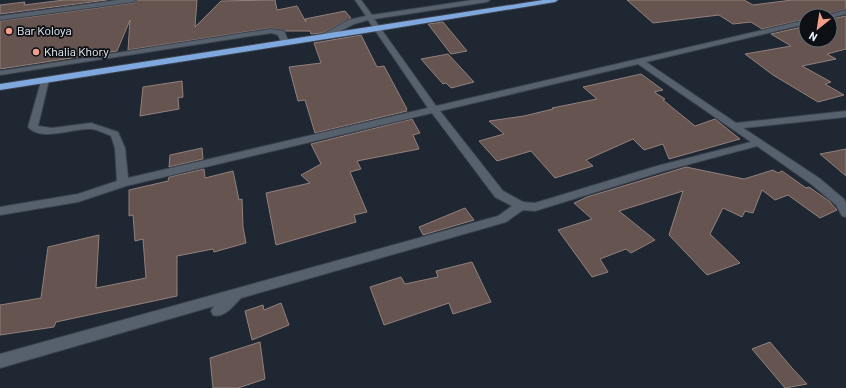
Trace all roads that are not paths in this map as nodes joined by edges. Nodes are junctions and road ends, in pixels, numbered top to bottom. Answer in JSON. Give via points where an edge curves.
{"nodes":[{"id":1,"x":133,"y":0,"type":"edge"},
{"id":2,"x":358,"y":0,"type":"edge"},
{"id":3,"x":487,"y":0,"type":"edge"},
{"id":4,"x":555,"y":0,"type":"edge"},
{"id":5,"x":371,"y":17,"type":"junction"},
{"id":6,"x":0,"y":18,"type":"edge"},
{"id":7,"x":798,"y":24,"type":"edge"},
{"id":8,"x":378,"y":28,"type":"junction"},
{"id":9,"x":322,"y":37,"type":"junction"},
{"id":10,"x":285,"y":42,"type":"junction"},
{"id":11,"x":639,"y":61,"type":"junction"},
{"id":12,"x":0,"y":73,"type":"edge"},
{"id":13,"x":45,"y":80,"type":"junction"},
{"id":14,"x":0,"y":86,"type":"edge"},
{"id":15,"x":433,"y":109,"type":"junction"},
{"id":16,"x":846,"y":114,"type":"edge"},
{"id":17,"x":733,"y":126,"type":"junction"},
{"id":18,"x":759,"y":143,"type":"junction"},
{"id":19,"x":122,"y":183,"type":"junction"},
{"id":20,"x":520,"y":206,"type":"junction"},
{"id":21,"x":0,"y":211,"type":"edge"},
{"id":22,"x":846,"y":214,"type":"edge"},
{"id":23,"x":237,"y":294,"type":"junction"},
{"id":24,"x":218,"y":312,"type":"dead end"},
{"id":25,"x":0,"y":361,"type":"edge"}],
"edges":[{"from":1,"to":6,"type":"street"},
{"from":2,"to":5,"type":"street"},
{"from":3,"to":5,"type":"street"},
{"from":4,"to":8,"type":"highway"},
{"from":5,"to":8,"type":"street"},
{"from":5,"to":9,"type":"street","via":[[351,22]]},
{"from":7,"to":11,"type":"street"},
{"from":8,"to":9,"type":"highway"},
{"from":8,"to":15,"type":"street"},
{"from":9,"to":10,"type":"highway"},
{"from":10,"to":12,"type":"street","via":[[281,33],[271,31]]},
{"from":10,"to":13,"type":"highway"},
{"from":11,"to":15,"type":"street"},
{"from":11,"to":17,"type":"street"},
{"from":13,"to":14,"type":"highway"},
{"from":13,"to":19,"type":"street","via":[[33,127],[46,131],[90,126],[115,134],[120,148]]},
{"from":15,"to":19,"type":"street"},
{"from":15,"to":20,"type":"street","via":[[499,194]]},
{"from":16,"to":17,"type":"street"},
{"from":17,"to":18,"type":"street"},
{"from":18,"to":20,"type":"street","via":[[661,168],[534,207]]},
{"from":18,"to":22,"type":"street","via":[[815,181],[840,202]]},
{"from":19,"to":21,"type":"street","via":[[106,190],[58,202]]},
{"from":20,"to":23,"type":"street","via":[[502,220]]},
{"from":23,"to":24,"type":"street"},
{"from":23,"to":25,"type":"street"}]}
